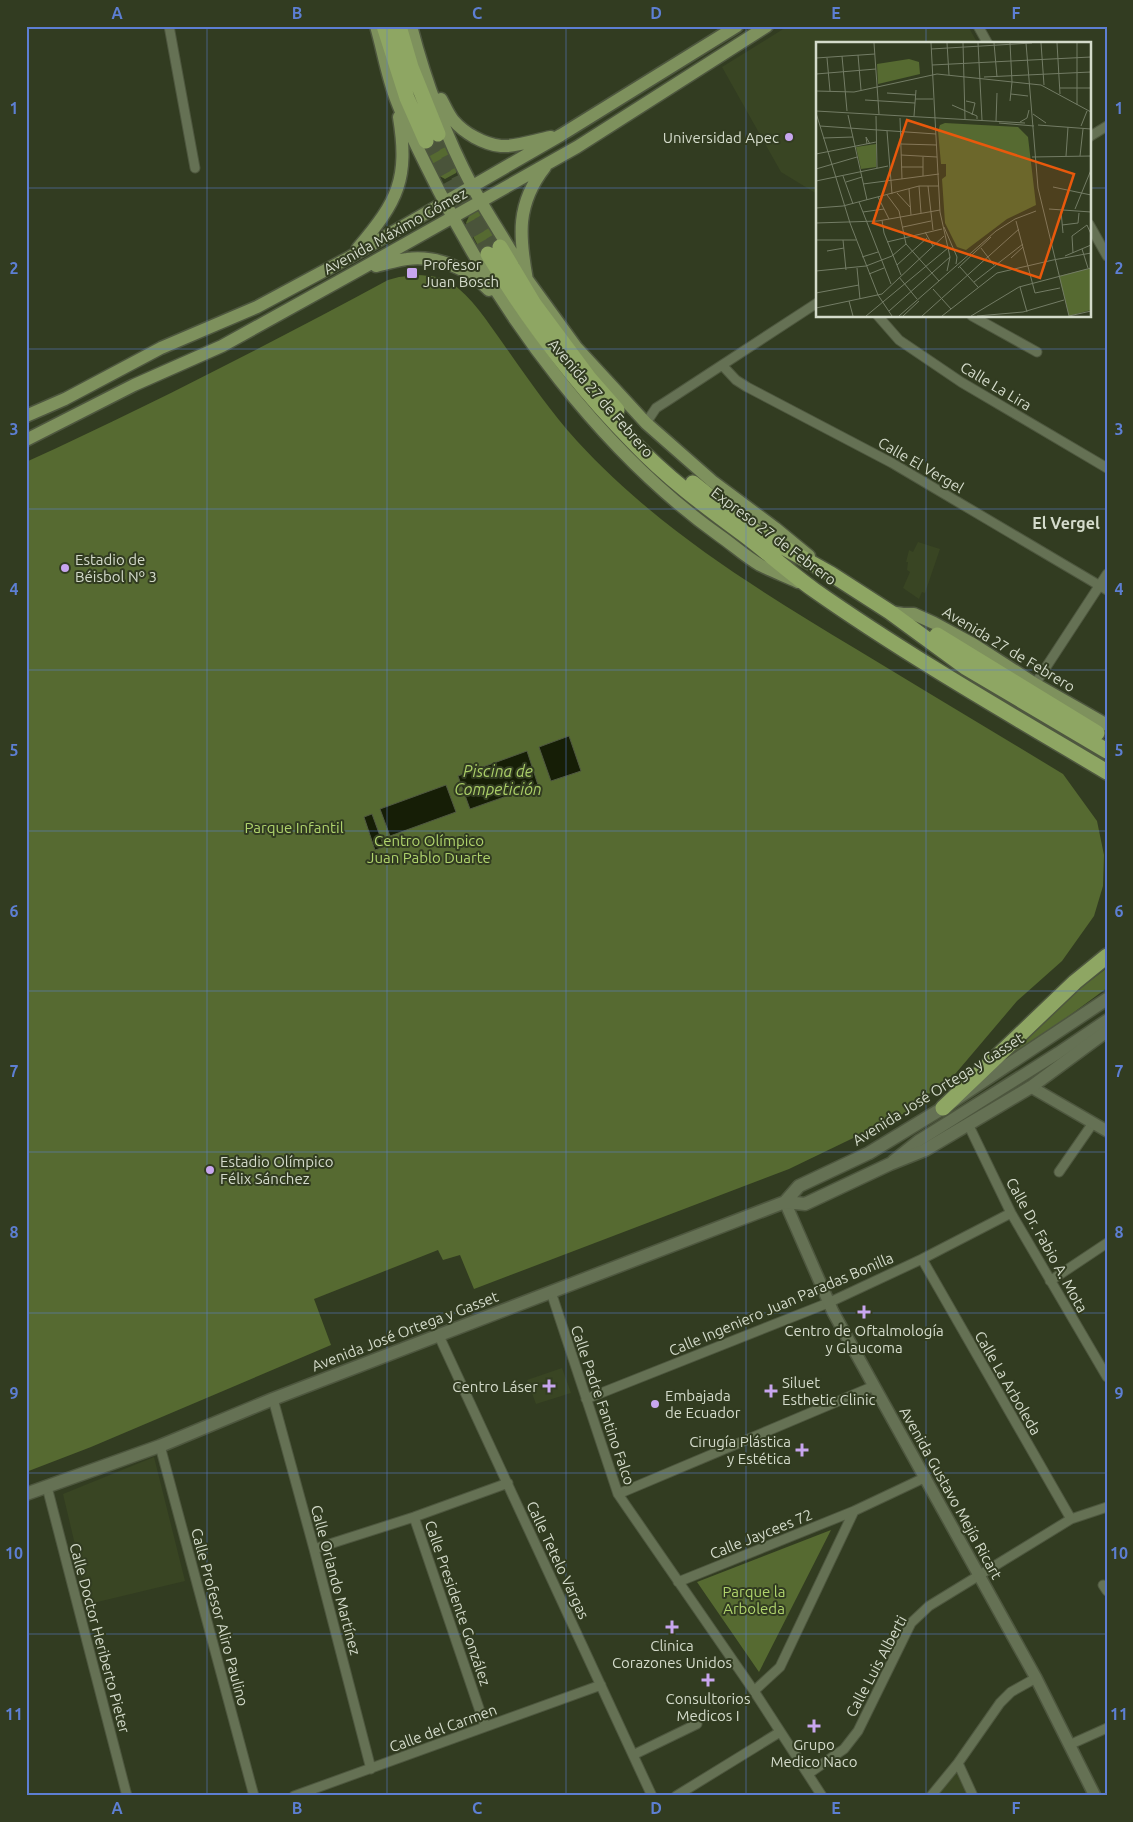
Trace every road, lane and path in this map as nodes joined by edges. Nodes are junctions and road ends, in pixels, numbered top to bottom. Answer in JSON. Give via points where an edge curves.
{"nodes":[{"id":1,"x":169,"y":26,"type":"edge"},
{"id":2,"x":376,"y":26,"type":"edge"},
{"id":3,"x":384,"y":26,"type":"edge"},
{"id":4,"x":399,"y":26,"type":"edge"},
{"id":5,"x":411,"y":26,"type":"edge"},
{"id":6,"x":738,"y":26,"type":"edge"},
{"id":7,"x":767,"y":26,"type":"edge"},
{"id":8,"x":978,"y":26,"type":"edge"},
{"id":9,"x":987,"y":42,"type":"edge"},
{"id":10,"x":425,"y":71,"type":"junction"},
{"id":11,"x":396,"y":99,"type":"junction"},
{"id":12,"x":1107,"y":126,"type":"edge"},
{"id":13,"x":561,"y":135,"type":"junction"},
{"id":14,"x":1090,"y":136,"type":"edge"},
{"id":15,"x":547,"y":164,"type":"junction"},
{"id":16,"x":195,"y":168,"type":"dead end"},
{"id":17,"x":472,"y":186,"type":"junction"},
{"id":18,"x":482,"y":201,"type":"junction"},
{"id":19,"x":445,"y":202,"type":"junction"},
{"id":20,"x":452,"y":218,"type":"junction"},
{"id":21,"x":1090,"y":226,"type":"edge"},
{"id":22,"x":1107,"y":256,"type":"edge"},
{"id":23,"x":350,"y":257,"type":"junction"},
{"id":24,"x":359,"y":270,"type":"junction"},
{"id":25,"x":527,"y":280,"type":"junction"},
{"id":26,"x":816,"y":304,"type":"edge"},
{"id":27,"x":880,"y":318,"type":"edge"},
{"id":28,"x":976,"y":318,"type":"edge"},
{"id":29,"x":517,"y":320,"type":"junction"},
{"id":30,"x":1037,"y":352,"type":"dead end"},
{"id":31,"x":722,"y":365,"type":"junction"},
{"id":32,"x":26,"y":416,"type":"edge"},
{"id":33,"x":646,"y":422,"type":"junction"},
{"id":34,"x":26,"y":440,"type":"edge"},
{"id":35,"x":1107,"y":468,"type":"edge"},
{"id":36,"x":831,"y":574,"type":"junction"},
{"id":37,"x":1107,"y":574,"type":"edge"},
{"id":38,"x":1103,"y":588,"type":"edge"},
{"id":39,"x":814,"y":590,"type":"junction"},
{"id":40,"x":896,"y":613,"type":"junction"},
{"id":41,"x":1035,"y":684,"type":"junction"},
{"id":42,"x":1107,"y":725,"type":"edge"},
{"id":43,"x":1107,"y":738,"type":"edge"},
{"id":44,"x":1107,"y":750,"type":"edge"},
{"id":45,"x":1107,"y":772,"type":"edge"},
{"id":46,"x":1107,"y":956,"type":"edge"},
{"id":47,"x":1107,"y":999,"type":"edge"},
{"id":48,"x":1107,"y":1020,"type":"edge"},
{"id":49,"x":1107,"y":1031,"type":"edge"},
{"id":50,"x":1031,"y":1087,"type":"junction"},
{"id":51,"x":943,"y":1108,"type":"junction"},
{"id":52,"x":1093,"y":1123,"type":"junction"},
{"id":53,"x":968,"y":1124,"type":"junction"},
{"id":54,"x":1107,"y":1131,"type":"edge"},
{"id":55,"x":890,"y":1164,"type":"junction"},
{"id":56,"x":1059,"y":1172,"type":"dead end"},
{"id":57,"x":785,"y":1202,"type":"junction"},
{"id":58,"x":1011,"y":1213,"type":"junction"},
{"id":59,"x":1106,"y":1244,"type":"edge"},
{"id":60,"x":922,"y":1259,"type":"junction"},
{"id":61,"x":1050,"y":1281,"type":"junction"},
{"id":62,"x":551,"y":1292,"type":"junction"},
{"id":63,"x":828,"y":1303,"type":"junction"},
{"id":64,"x":439,"y":1336,"type":"junction"},
{"id":65,"x":1106,"y":1376,"type":"edge"},
{"id":66,"x":874,"y":1386,"type":"junction"},
{"id":67,"x":273,"y":1399,"type":"junction"},
{"id":68,"x":586,"y":1400,"type":"junction"},
{"id":69,"x":160,"y":1446,"type":"junction"},
{"id":70,"x":926,"y":1477,"type":"junction"},
{"id":71,"x":508,"y":1483,"type":"junction"},
{"id":72,"x":34,"y":1492,"type":"edge"},
{"id":73,"x":618,"y":1494,"type":"junction"},
{"id":74,"x":1107,"y":1507,"type":"edge"},
{"id":75,"x":854,"y":1511,"type":"junction"},
{"id":76,"x":414,"y":1517,"type":"junction"},
{"id":77,"x":1071,"y":1520,"type":"junction"},
{"id":78,"x":314,"y":1549,"type":"junction"},
{"id":79,"x":979,"y":1575,"type":"junction"},
{"id":80,"x":678,"y":1582,"type":"junction"},
{"id":81,"x":1036,"y":1678,"type":"junction"},
{"id":82,"x":601,"y":1685,"type":"junction"},
{"id":83,"x":754,"y":1691,"type":"junction"},
{"id":84,"x":697,"y":1724,"type":"dead end"},
{"id":85,"x":485,"y":1726,"type":"junction"},
{"id":86,"x":1107,"y":1728,"type":"edge"},
{"id":87,"x":780,"y":1732,"type":"junction"},
{"id":88,"x":1069,"y":1745,"type":"junction"},
{"id":89,"x":633,"y":1756,"type":"junction"},
{"id":90,"x":958,"y":1763,"type":"junction"},
{"id":91,"x":371,"y":1769,"type":"junction"},
{"id":92,"x":808,"y":1774,"type":"junction"},
{"id":93,"x":127,"y":1796,"type":"edge"},
{"id":94,"x":254,"y":1796,"type":"edge"},
{"id":95,"x":294,"y":1796,"type":"edge"},
{"id":96,"x":652,"y":1796,"type":"edge"},
{"id":97,"x":676,"y":1796,"type":"edge"},
{"id":98,"x":822,"y":1796,"type":"edge"},
{"id":99,"x":931,"y":1796,"type":"edge"},
{"id":100,"x":973,"y":1796,"type":"edge"},
{"id":101,"x":1095,"y":1796,"type":"edge"}],
"edges":[{"from":1,"to":16,"type":"street"},
{"from":2,"to":11,"type":"main road","name":"Avenida 27 de Febrero"},
{"from":3,"to":4,"type":"highway","via":[[407,98],[432,137]]},
{"from":5,"to":10,"type":"main road","name":"Avenida 27 de Febrero"},
{"from":6,"to":13,"type":"main road","name":"Avenida Máximo Gómez"},
{"from":7,"to":15,"type":"main road","name":"Avenida Máximo Gómez"},
{"from":8,"to":9,"type":"street"},
{"from":10,"to":13,"type":"main road","via":[[452,119],[486,142],[512,145]]},
{"from":10,"to":17,"type":"main road","name":"Avenida 27 de Febrero"},
{"from":11,"to":19,"type":"main road","name":"Avenida 27 de Febrero"},
{"from":11,"to":23,"type":"main road","via":[[403,143],[396,194],[380,222]]},
{"from":12,"to":14,"type":"street"},
{"from":13,"to":17,"type":"main road","name":"Avenida Máximo Gómez"},
{"from":15,"to":18,"type":"main road","name":"Avenida Máximo Gómez"},
{"from":15,"to":25,"type":"main road","via":[[528,197],[520,228]]},
{"from":17,"to":18,"type":"main road","name":"Avenida 27 de Febrero"},
{"from":17,"to":19,"type":"main road","name":"Avenida Máximo Gómez"},
{"from":18,"to":20,"type":"main road","name":"Avenida Máximo Gómez"},
{"from":18,"to":25,"type":"main road","name":"Avenida 27 de Febrero"},
{"from":19,"to":20,"type":"main road","name":"Avenida 27 de Febrero"},
{"from":19,"to":23,"type":"main road","name":"Avenida Máximo Gómez"},
{"from":20,"to":24,"type":"main road","name":"Avenida Máximo Gómez"},
{"from":20,"to":29,"type":"main road","name":"Avenida 27 de Febrero"},
{"from":21,"to":22,"type":"street"},
{"from":23,"to":32,"type":"main road","name":"Avenida Máximo Gómez","via":[[257,307],[161,348]]},
{"from":24,"to":29,"type":"main road","via":[[406,258],[422,258],[453,266],[480,280]]},
{"from":24,"to":34,"type":"main road","name":"Avenida Máximo Gómez","via":[[222,346],[134,385]]},
{"from":25,"to":33,"type":"main road","name":"Avenida 27 de Febrero","via":[[576,347]]},
{"from":26,"to":31,"type":"street"},
{"from":27,"to":35,"type":"street","name":"Calle La Lira","via":[[900,340],[961,382]]},
{"from":28,"to":30,"type":"street"},
{"from":29,"to":39,"type":"main road","name":"Avenida 27 de Febrero","via":[[548,364],[646,476],[690,515],[759,564]]},
{"from":31,"to":33,"type":"street","via":[[656,408]]},
{"from":31,"to":38,"type":"street","name":"Calle El Vergel","via":[[747,387],[892,463]]},
{"from":33,"to":36,"type":"main road","name":"Avenida 27 de Febrero","via":[[712,481]]},
{"from":36,"to":39,"type":"highway","name":"Expreso 27 de Febrero","via":[[749,528],[648,444],[589,378],[494,251],[511,293],[558,358],[634,444],[703,505]]},
{"from":36,"to":40,"type":"highway","name":"Expreso 27 de Febrero"},
{"from":37,"to":38,"type":"street"},
{"from":38,"to":41,"type":"street"},
{"from":39,"to":45,"type":"highway","name":"Expreso 27 de Febrero","via":[[935,670]]},
{"from":40,"to":41,"type":"main road","name":"Avenida 27 de Febrero","via":[[914,614],[934,623]]},
{"from":40,"to":43,"type":"highway"},
{"from":40,"to":44,"type":"highway","name":"Expreso 27 de Febrero","via":[[965,667]]},
{"from":41,"to":42,"type":"main road","name":"Avenida 27 de Febrero"},
{"from":46,"to":51,"type":"highway","via":[[1075,982]]},
{"from":47,"to":51,"type":"main road","name":"Avenida José Ortega y Gasset"},
{"from":48,"to":55,"type":"street","via":[[918,1141]]},
{"from":49,"to":50,"type":"main road","name":"Avenida José Ortega y Gasset"},
{"from":50,"to":52,"type":"street"},
{"from":50,"to":53,"type":"main road","name":"Avenida José Ortega y Gasset"},
{"from":51,"to":57,"type":"main road","name":"Avenida José Ortega y Gasset","via":[[869,1153],[799,1186]]},
{"from":52,"to":54,"type":"street"},
{"from":52,"to":56,"type":"street"},
{"from":53,"to":55,"type":"main road","name":"Avenida José Ortega y Gasset","via":[[925,1150]]},
{"from":53,"to":58,"type":"street","name":"Calle Dr. Fabio A. Mota"},
{"from":55,"to":57,"type":"main road","name":"Avenida José Ortega y Gasset","via":[[806,1204]]},
{"from":57,"to":62,"type":"main road","name":"Avenida José Ortega y Gasset"},
{"from":57,"to":63,"type":"street","name":"Avenida Gustavo Mejía Ricart"},
{"from":58,"to":60,"type":"street","name":"Calle Ingeniero Juan Paradas Bonilla"},
{"from":58,"to":61,"type":"street","name":"Calle Dr. Fabio A. Mota"},
{"from":59,"to":61,"type":"street"},
{"from":60,"to":63,"type":"street","name":"Calle Ingeniero Juan Paradas Bonilla"},
{"from":60,"to":77,"type":"street","name":"Calle La Arboleda"},
{"from":61,"to":65,"type":"street","name":"Calle Dr. Fabio A. Mota"},
{"from":62,"to":64,"type":"main road","name":"Avenida José Ortega y Gasset"},
{"from":62,"to":68,"type":"street","name":"Calle Padre Fantino Falco"},
{"from":63,"to":66,"type":"street","name":"Avenida Gustavo Mejía Ricart"},
{"from":63,"to":68,"type":"street","name":"Calle Ingeniero Juan Paradas Bonilla"},
{"from":64,"to":67,"type":"main road","name":"Avenida José Ortega y Gasset"},
{"from":64,"to":71,"type":"street","name":"Calle Tetelo Vargas"},
{"from":66,"to":70,"type":"street","name":"Avenida Gustavo Mejía Ricart"},
{"from":66,"to":73,"type":"street"},
{"from":67,"to":69,"type":"main road","name":"Avenida José Ortega y Gasset"},
{"from":67,"to":78,"type":"street","name":"Calle Orlando Martínez"},
{"from":68,"to":73,"type":"street","name":"Calle Padre Fantino Falco"},
{"from":69,"to":72,"type":"main road","name":"Avenida José Ortega y Gasset"},
{"from":69,"to":94,"type":"street","name":"Calle Profesor Aliro Paulino"},
{"from":70,"to":75,"type":"street","name":"Calle Jaycees 72"},
{"from":70,"to":79,"type":"street","name":"Avenida Gustavo Mejía Ricart"},
{"from":71,"to":76,"type":"street"},
{"from":71,"to":82,"type":"street","name":"Calle Tetelo Vargas"},
{"from":72,"to":93,"type":"street","name":"Calle Doctor Heriberto Pieter"},
{"from":73,"to":80,"type":"street","name":"Calle Padre Fantino Falco"},
{"from":74,"to":77,"type":"street","name":"Calle Luis Alberti"},
{"from":75,"to":80,"type":"street","name":"Calle Jaycees 72"},
{"from":75,"to":83,"type":"street","via":[[780,1667]]},
{"from":76,"to":78,"type":"street"},
{"from":76,"to":85,"type":"street","name":"Calle Presidente González"},
{"from":77,"to":79,"type":"street","name":"Calle Luis Alberti"},
{"from":78,"to":91,"type":"street","name":"Calle Orlando Martínez"},
{"from":79,"to":81,"type":"street","name":"Avenida Gustavo Mejía Ricart"},
{"from":79,"to":92,"type":"street","name":"Calle Luis Alberti","via":[[929,1606],[911,1623],[858,1731],[844,1749]]},
{"from":80,"to":83,"type":"street","name":"Calle Padre Fantino Falco"},
{"from":81,"to":88,"type":"street","name":"Avenida Gustavo Mejía Ricart"},
{"from":81,"to":90,"type":"street","via":[[1000,1702]]},
{"from":82,"to":85,"type":"street","name":"Calle del Carmen"},
{"from":82,"to":89,"type":"street","name":"Calle Tetelo Vargas"},
{"from":83,"to":87,"type":"street","name":"Calle Padre Fantino Falco"},
{"from":84,"to":89,"type":"street"},
{"from":85,"to":91,"type":"street","name":"Calle del Carmen"},
{"from":86,"to":88,"type":"street"},
{"from":87,"to":92,"type":"street","name":"Calle Padre Fantino Falco"},
{"from":87,"to":97,"type":"street"},
{"from":88,"to":101,"type":"street","name":"Avenida Gustavo Mejía Ricart"},
{"from":89,"to":96,"type":"street","name":"Calle Tetelo Vargas"},
{"from":90,"to":99,"type":"street"},
{"from":90,"to":100,"type":"street"},
{"from":91,"to":95,"type":"street","name":"Calle del Carmen"},
{"from":92,"to":98,"type":"street","name":"Calle Padre Fantino Falco"}]}
